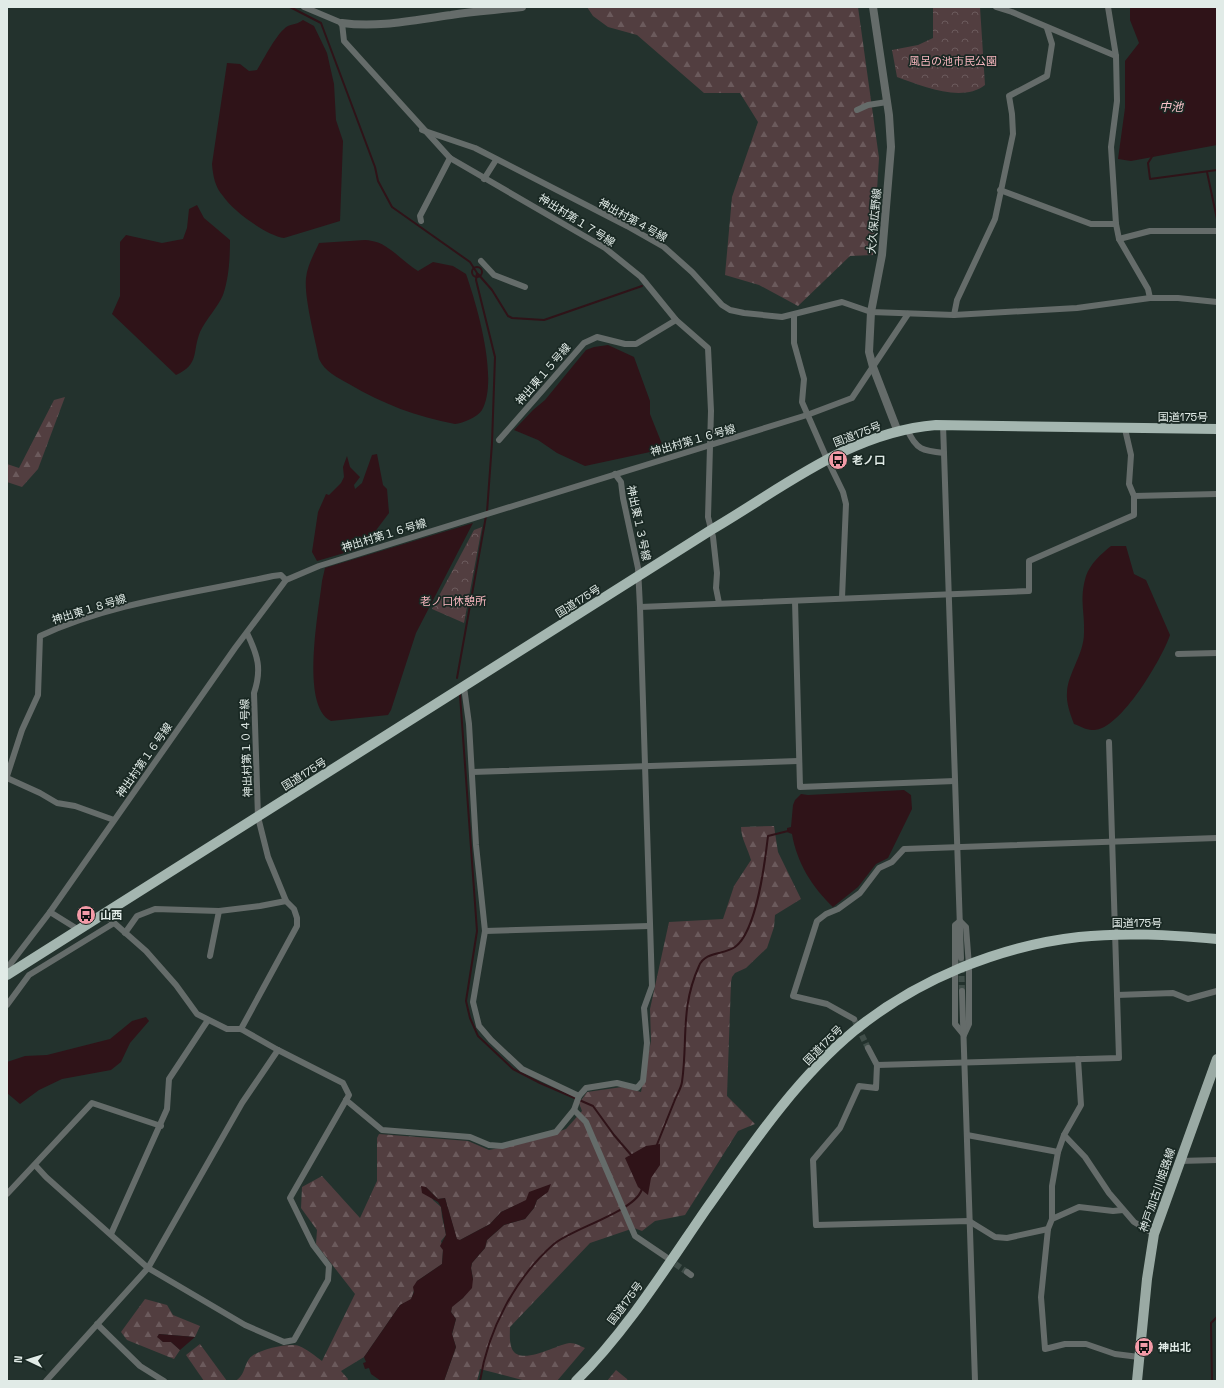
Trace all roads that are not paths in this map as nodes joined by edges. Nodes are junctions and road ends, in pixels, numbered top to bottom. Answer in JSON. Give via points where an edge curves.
{"nodes":[{"id":1,"x":304,"y":7,"type":"edge"},
{"id":2,"x":522,"y":7,"type":"edge"},
{"id":3,"x":873,"y":7,"type":"edge"},
{"id":4,"x":996,"y":7,"type":"edge"},
{"id":5,"x":1108,"y":7,"type":"edge"},
{"id":6,"x":342,"y":23,"type":"junction"},
{"id":7,"x":1047,"y":28,"type":"junction"},
{"id":8,"x":1116,"y":56,"type":"junction"},
{"id":9,"x":887,"y":102,"type":"junction"},
{"id":10,"x":856,"y":110,"type":"dead end"},
{"id":11,"x":422,"y":130,"type":"junction"},
{"id":12,"x":450,"y":158,"type":"junction"},
{"id":13,"x":496,"y":160,"type":"junction"},
{"id":14,"x":484,"y":179,"type":"junction"},
{"id":15,"x":1000,"y":190,"type":"junction"},
{"id":16,"x":421,"y":221,"type":"dead end"},
{"id":17,"x":1116,"y":224,"type":"junction"},
{"id":18,"x":1217,"y":231,"type":"edge"},
{"id":19,"x":1119,"y":238,"type":"junction"},
{"id":20,"x":481,"y":261,"type":"dead end"},
{"id":21,"x":524,"y":287,"type":"dead end"},
{"id":22,"x":1150,"y":298,"type":"junction"},
{"id":23,"x":1217,"y":302,"type":"edge"},
{"id":24,"x":871,"y":312,"type":"junction"},
{"id":25,"x":908,"y":314,"type":"junction"},
{"id":26,"x":954,"y":315,"type":"junction"},
{"id":27,"x":794,"y":316,"type":"junction"},
{"id":28,"x":676,"y":320,"type":"junction"},
{"id":29,"x":872,"y":367,"type":"junction"},
{"id":30,"x":807,"y":416,"type":"junction"},
{"id":31,"x":943,"y":425,"type":"junction"},
{"id":32,"x":1125,"y":429,"type":"junction"},
{"id":33,"x":1217,"y":430,"type":"edge"},
{"id":34,"x":902,"y":431,"type":"junction"},
{"id":35,"x":499,"y":440,"type":"dead end"},
{"id":36,"x":709,"y":445,"type":"junction"},
{"id":37,"x":944,"y":453,"type":"junction"},
{"id":38,"x":827,"y":459,"type":"junction"},
{"id":39,"x":615,"y":474,"type":"junction"},
{"id":40,"x":1217,"y":494,"type":"edge"},
{"id":41,"x":1134,"y":496,"type":"junction"},
{"id":42,"x":711,"y":530,"type":"junction"},
{"id":43,"x":638,"y":577,"type":"junction"},
{"id":44,"x":286,"y":580,"type":"junction"},
{"id":45,"x":949,"y":595,"type":"junction"},
{"id":46,"x":842,"y":598,"type":"junction"},
{"id":47,"x":795,"y":601,"type":"junction"},
{"id":48,"x":719,"y":604,"type":"junction"},
{"id":49,"x":640,"y":607,"type":"junction"},
{"id":50,"x":247,"y":634,"type":"junction"},
{"id":51,"x":1217,"y":653,"type":"edge"},
{"id":52,"x":1178,"y":654,"type":"dead end"},
{"id":53,"x":464,"y":687,"type":"junction"},
{"id":54,"x":1109,"y":742,"type":"dead end"},
{"id":55,"x":798,"y":760,"type":"junction"},
{"id":56,"x":644,"y":766,"type":"junction"},
{"id":57,"x":472,"y":772,"type":"junction"},
{"id":58,"x":7,"y":777,"type":"edge"},
{"id":59,"x":955,"y":781,"type":"junction"},
{"id":60,"x":258,"y":817,"type":"junction"},
{"id":61,"x":114,"y":820,"type":"junction"},
{"id":62,"x":1217,"y":838,"type":"edge"},
{"id":63,"x":1112,"y":842,"type":"junction"},
{"id":64,"x":957,"y":847,"type":"junction"},
{"id":65,"x":286,"y":900,"type":"junction"},
{"id":66,"x":219,"y":911,"type":"junction"},
{"id":67,"x":50,"y":912,"type":"junction"},
{"id":68,"x":104,"y":914,"type":"junction"},
{"id":69,"x":960,"y":921,"type":"junction"},
{"id":70,"x":114,"y":923,"type":"junction"},
{"id":71,"x":649,"y":926,"type":"junction"},
{"id":72,"x":79,"y":930,"type":"junction"},
{"id":73,"x":485,"y":931,"type":"junction"},
{"id":74,"x":125,"y":933,"type":"junction"},
{"id":75,"x":1115,"y":934,"type":"junction"},
{"id":76,"x":1217,"y":939,"type":"edge"},
{"id":77,"x":210,"y":956,"type":"dead end"},
{"id":78,"x":961,"y":958,"type":"tunnel mouth"},
{"id":79,"x":969,"y":966,"type":"junction"},
{"id":80,"x":955,"y":970,"type":"junction"},
{"id":81,"x":8,"y":975,"type":"edge"},
{"id":82,"x":962,"y":991,"type":"tunnel mouth"},
{"id":83,"x":1217,"y":991,"type":"edge"},
{"id":84,"x":1117,"y":995,"type":"junction"},
{"id":85,"x":7,"y":1005,"type":"edge"},
{"id":86,"x":854,"y":1019,"type":"tunnel mouth"},
{"id":87,"x":208,"y":1020,"type":"junction"},
{"id":88,"x":241,"y":1030,"type":"junction"},
{"id":89,"x":964,"y":1035,"type":"junction"},
{"id":90,"x":868,"y":1048,"type":"tunnel mouth"},
{"id":91,"x":278,"y":1050,"type":"junction"},
{"id":92,"x":1078,"y":1059,"type":"junction"},
{"id":93,"x":1217,"y":1059,"type":"edge"},
{"id":94,"x":965,"y":1064,"type":"junction"},
{"id":95,"x":877,"y":1065,"type":"junction"},
{"id":96,"x":579,"y":1096,"type":"junction"},
{"id":97,"x":346,"y":1100,"type":"junction"},
{"id":98,"x":574,"y":1110,"type":"junction"},
{"id":99,"x":161,"y":1126,"type":"junction"},
{"id":100,"x":967,"y":1135,"type":"junction"},
{"id":101,"x":1064,"y":1135,"type":"junction"},
{"id":102,"x":1058,"y":1152,"type":"junction"},
{"id":103,"x":1217,"y":1160,"type":"edge"},
{"id":104,"x":1180,"y":1162,"type":"junction"},
{"id":105,"x":35,"y":1165,"type":"junction"},
{"id":106,"x":7,"y":1194,"type":"edge"},
{"id":107,"x":1123,"y":1210,"type":"junction"},
{"id":108,"x":1052,"y":1218,"type":"junction"},
{"id":109,"x":969,"y":1221,"type":"junction"},
{"id":110,"x":1048,"y":1229,"type":"junction"},
{"id":111,"x":111,"y":1234,"type":"junction"},
{"id":112,"x":1154,"y":1234,"type":"junction"},
{"id":113,"x":666,"y":1257,"type":"tunnel mouth"},
{"id":114,"x":148,"y":1268,"type":"junction"},
{"id":115,"x":97,"y":1324,"type":"junction"},
{"id":116,"x":1139,"y":1357,"type":"junction"},
{"id":117,"x":46,"y":1381,"type":"edge"},
{"id":118,"x":164,"y":1381,"type":"edge"},
{"id":119,"x":576,"y":1381,"type":"edge"},
{"id":120,"x":975,"y":1381,"type":"edge"},
{"id":121,"x":1137,"y":1381,"type":"edge"}],
"edges":[{"from":1,"to":6,"type":"street"},
{"from":2,"to":6,"type":"street","via":[[383,25]]},
{"from":3,"to":9,"type":"street","name":"大久保広野線"},
{"from":4,"to":7,"type":"street"},
{"from":5,"to":8,"type":"street"},
{"from":6,"to":11,"type":"street","name":"神出村第１７号線","via":[[344,41]]},
{"from":7,"to":8,"type":"street"},
{"from":7,"to":15,"type":"street","via":[[1052,44],[1047,76],[1008,96],[1013,134]]},
{"from":8,"to":17,"type":"street","via":[[1117,101],[1111,147]]},
{"from":9,"to":10,"type":"street"},
{"from":9,"to":24,"type":"street","name":"大久保広野線","via":[[890,148],[888,197],[882,255]]},
{"from":11,"to":12,"type":"street","name":"神出村第１７号線"},
{"from":11,"to":13,"type":"street","name":"神出村第４号線","via":[[475,148]]},
{"from":12,"to":14,"type":"street","name":"神出村第１７号線"},
{"from":12,"to":16,"type":"street","via":[[420,216]]},
{"from":13,"to":14,"type":"street"},
{"from":13,"to":27,"type":"street","name":"神出村第４号線","via":[[664,247],[730,310],[744,314]]},
{"from":14,"to":28,"type":"street","name":"神出村第１７号線","via":[[605,248],[641,277]]},
{"from":15,"to":17,"type":"street","via":[[1091,224]]},
{"from":15,"to":26,"type":"street","via":[[995,219],[956,300]]},
{"from":17,"to":19,"type":"street"},
{"from":18,"to":19,"type":"street","via":[[1150,231]]},
{"from":19,"to":22,"type":"street","via":[[1148,289]]},
{"from":20,"to":21,"type":"street","via":[[494,275]]},
{"from":22,"to":23,"type":"street","name":"神出村第４号線"},
{"from":22,"to":26,"type":"street","name":"神出村第４号線","via":[[1077,308]]},
{"from":24,"to":25,"type":"street","name":"神出村第４号線"},
{"from":24,"to":27,"type":"street","name":"神出村第４号線","via":[[842,302]]},
{"from":24,"to":29,"type":"street","name":"大久保広野線","via":[[869,352]]},
{"from":25,"to":26,"type":"street","name":"神出村第４号線"},
{"from":25,"to":29,"type":"street","name":"神出村第１６号線"},
{"from":27,"to":30,"type":"street","via":[[794,343],[804,379],[802,402]]},
{"from":28,"to":35,"type":"street","name":"神出東１５号線","via":[[636,344],[597,337],[584,343]]},
{"from":28,"to":36,"type":"street","name":"神出村第１７号線","via":[[708,348],[711,411]]},
{"from":29,"to":30,"type":"street","name":"神出村第１６号線","via":[[852,398]]},
{"from":29,"to":34,"type":"street","name":"大久保広野線"},
{"from":30,"to":36,"type":"street","name":"神出村第１６号線"},
{"from":30,"to":38,"type":"street"},
{"from":31,"to":32,"type":"highway","name":"国道175号"},
{"from":31,"to":34,"type":"highway","name":"国道175号"},
{"from":31,"to":37,"type":"street"},
{"from":32,"to":33,"type":"highway","name":"国道175号"},
{"from":32,"to":41,"type":"street","via":[[1131,455],[1129,484]]},
{"from":34,"to":37,"type":"street","via":[[924,451]]},
{"from":34,"to":38,"type":"highway","name":"国道175号","via":[[851,447]]},
{"from":36,"to":39,"type":"street","name":"神出村第１６号線"},
{"from":36,"to":42,"type":"street","name":"神出村第１７号線","via":[[708,517]]},
{"from":37,"to":45,"type":"street"},
{"from":38,"to":42,"type":"highway","name":"国道175号"},
{"from":38,"to":46,"type":"street","via":[[844,492],[846,504]]},
{"from":39,"to":43,"type":"street","name":"神出東１３号線","via":[[621,482]]},
{"from":39,"to":44,"type":"street","name":"神出村第１６号線","via":[[326,564]]},
{"from":40,"to":41,"type":"street"},
{"from":41,"to":45,"type":"street","via":[[1134,515],[1029,561],[1029,591]]},
{"from":42,"to":43,"type":"highway","name":"国道175号"},
{"from":42,"to":48,"type":"street","name":"神出村第１７号線"},
{"from":43,"to":49,"type":"street","name":"神出東１３号線"},
{"from":43,"to":53,"type":"highway","name":"国道175号"},
{"from":44,"to":50,"type":"street","name":"神出村第１６号線"},
{"from":44,"to":58,"type":"street","name":"神出東１８号線","via":[[281,575],[273,576],[140,604],[66,624],[40,636],[38,695],[22,730]]},
{"from":45,"to":46,"type":"street"},
{"from":45,"to":59,"type":"street"},
{"from":46,"to":47,"type":"street"},
{"from":47,"to":48,"type":"street"},
{"from":47,"to":55,"type":"street"},
{"from":48,"to":49,"type":"street"},
{"from":49,"to":56,"type":"street","name":"神出東１３号線"},
{"from":50,"to":60,"type":"street","name":"神出村第１０４号線","via":[[254,648],[260,675],[254,693]]},
{"from":50,"to":61,"type":"street","name":"神出村第１６号線"},
{"from":51,"to":52,"type":"street"},
{"from":53,"to":57,"type":"street"},
{"from":53,"to":60,"type":"highway","name":"国道175号"},
{"from":54,"to":63,"type":"street"},
{"from":55,"to":56,"type":"street"},
{"from":55,"to":59,"type":"street","via":[[800,787]]},
{"from":56,"to":57,"type":"street"},
{"from":56,"to":71,"type":"street","name":"神出東１３号線"},
{"from":57,"to":73,"type":"street"},
{"from":58,"to":61,"type":"street","name":"神出東１８号線","via":[[57,803],[75,806]]},
{"from":59,"to":64,"type":"street"},
{"from":60,"to":65,"type":"street","name":"神出村第１０４号線","via":[[268,857]]},
{"from":60,"to":68,"type":"highway","name":"国道175号"},
{"from":61,"to":67,"type":"street","name":"神出村第１６号線"},
{"from":62,"to":63,"type":"street"},
{"from":63,"to":64,"type":"street"},
{"from":63,"to":75,"type":"street"},
{"from":64,"to":69,"type":"street"},
{"from":64,"to":86,"type":"street","via":[[904,849],[892,862],[879,868],[860,893],[838,910],[826,914],[817,921],[794,996],[827,1004]]},
{"from":65,"to":66,"type":"street"},
{"from":65,"to":88,"type":"street","name":"神出村第１０４号線","via":[[294,909],[297,926]]},
{"from":66,"to":74,"type":"street","via":[[155,909],[137,916]]},
{"from":66,"to":77,"type":"street"},
{"from":67,"to":72,"type":"street"},
{"from":67,"to":81,"type":"street","name":"神出村第１６号線","via":[[11,963]]},
{"from":68,"to":70,"type":"street"},
{"from":68,"to":72,"type":"highway","name":"国道175号"},
{"from":69,"to":78,"type":"street"},
{"from":69,"to":79,"type":"street","via":[[966,927]]},
{"from":69,"to":80,"type":"street","via":[[955,925]]},
{"from":70,"to":74,"type":"street"},
{"from":70,"to":85,"type":"street","via":[[29,974]]},
{"from":71,"to":73,"type":"street"},
{"from":71,"to":96,"type":"street","name":"神出東１３号線","via":[[652,986],[644,1008],[647,1043],[643,1081],[637,1088],[617,1083],[586,1088]]},
{"from":72,"to":81,"type":"highway","name":"国道175号"},
{"from":73,"to":96,"type":"street","via":[[472,1002],[479,1026],[522,1069]]},
{"from":74,"to":87,"type":"street","via":[[146,950],[197,1014]]},
{"from":75,"to":76,"type":"highway","name":"国道175号"},
{"from":75,"to":79,"type":"highway","name":"国道175号","via":[[1044,942]]},
{"from":75,"to":84,"type":"street"},
{"from":79,"to":80,"type":"highway","name":"国道175号"},
{"from":79,"to":89,"type":"street","via":[[969,1024]]},
{"from":80,"to":89,"type":"street","via":[[955,1024]]},
{"from":80,"to":119,"type":"highway","name":"国道175号","via":[[883,1010],[854,1032],[822,1062],[752,1145],[643,1300]]},
{"from":82,"to":89,"type":"street"},
{"from":83,"to":84,"type":"street","via":[[1188,999],[1172,993]]},
{"from":84,"to":92,"type":"street","via":[[1119,1058]]},
{"from":87,"to":88,"type":"street","via":[[227,1029]]},
{"from":87,"to":99,"type":"street","via":[[170,1079],[167,1109]]},
{"from":88,"to":91,"type":"street"},
{"from":89,"to":94,"type":"street"},
{"from":90,"to":95,"type":"street"},
{"from":91,"to":97,"type":"street","via":[[343,1083],[349,1095]]},
{"from":91,"to":114,"type":"street","via":[[242,1103]]},
{"from":92,"to":94,"type":"street"},
{"from":92,"to":101,"type":"street","via":[[1080,1105]]},
{"from":93,"to":104,"type":"main road","name":"神戸加古川姫路線"},
{"from":94,"to":95,"type":"street"},
{"from":94,"to":100,"type":"street"},
{"from":95,"to":109,"type":"street","via":[[876,1088],[858,1086],[840,1128],[813,1160],[816,1225]]},
{"from":96,"to":98,"type":"street"},
{"from":97,"to":98,"type":"street","via":[[382,1130],[470,1136],[489,1145],[502,1146],[556,1132]]},
{"from":97,"to":114,"type":"street","via":[[290,1198],[313,1244],[328,1266],[328,1280],[294,1340],[284,1342],[245,1325]]},
{"from":98,"to":113,"type":"street","via":[[586,1122],[635,1236]]},
{"from":99,"to":105,"type":"street","via":[[92,1103]]},
{"from":99,"to":111,"type":"street"},
{"from":100,"to":102,"type":"street"},
{"from":100,"to":109,"type":"street"},
{"from":101,"to":102,"type":"street"},
{"from":101,"to":107,"type":"street","via":[[1085,1157]]},
{"from":102,"to":108,"type":"street","via":[[1052,1186]]},
{"from":103,"to":104,"type":"street"},
{"from":104,"to":112,"type":"main road","name":"神戸加古川姫路線"},
{"from":105,"to":106,"type":"street"},
{"from":105,"to":111,"type":"street"},
{"from":107,"to":108,"type":"street","via":[[1079,1206]]},
{"from":107,"to":112,"type":"street","via":[[1134,1222]]},
{"from":108,"to":110,"type":"street"},
{"from":109,"to":110,"type":"street","via":[[995,1237],[1007,1238]]},
{"from":109,"to":120,"type":"street"},
{"from":110,"to":116,"type":"street","via":[[1041,1297],[1045,1349],[1065,1344],[1086,1344],[1115,1354]]},
{"from":111,"to":114,"type":"street"},
{"from":112,"to":116,"type":"main road","name":"神戸加古川姫路線"},
{"from":114,"to":115,"type":"street"},
{"from":115,"to":117,"type":"street"},
{"from":115,"to":118,"type":"street","via":[[140,1366]]},
{"from":116,"to":121,"type":"main road","name":"神戸加古川姫路線"}]}
